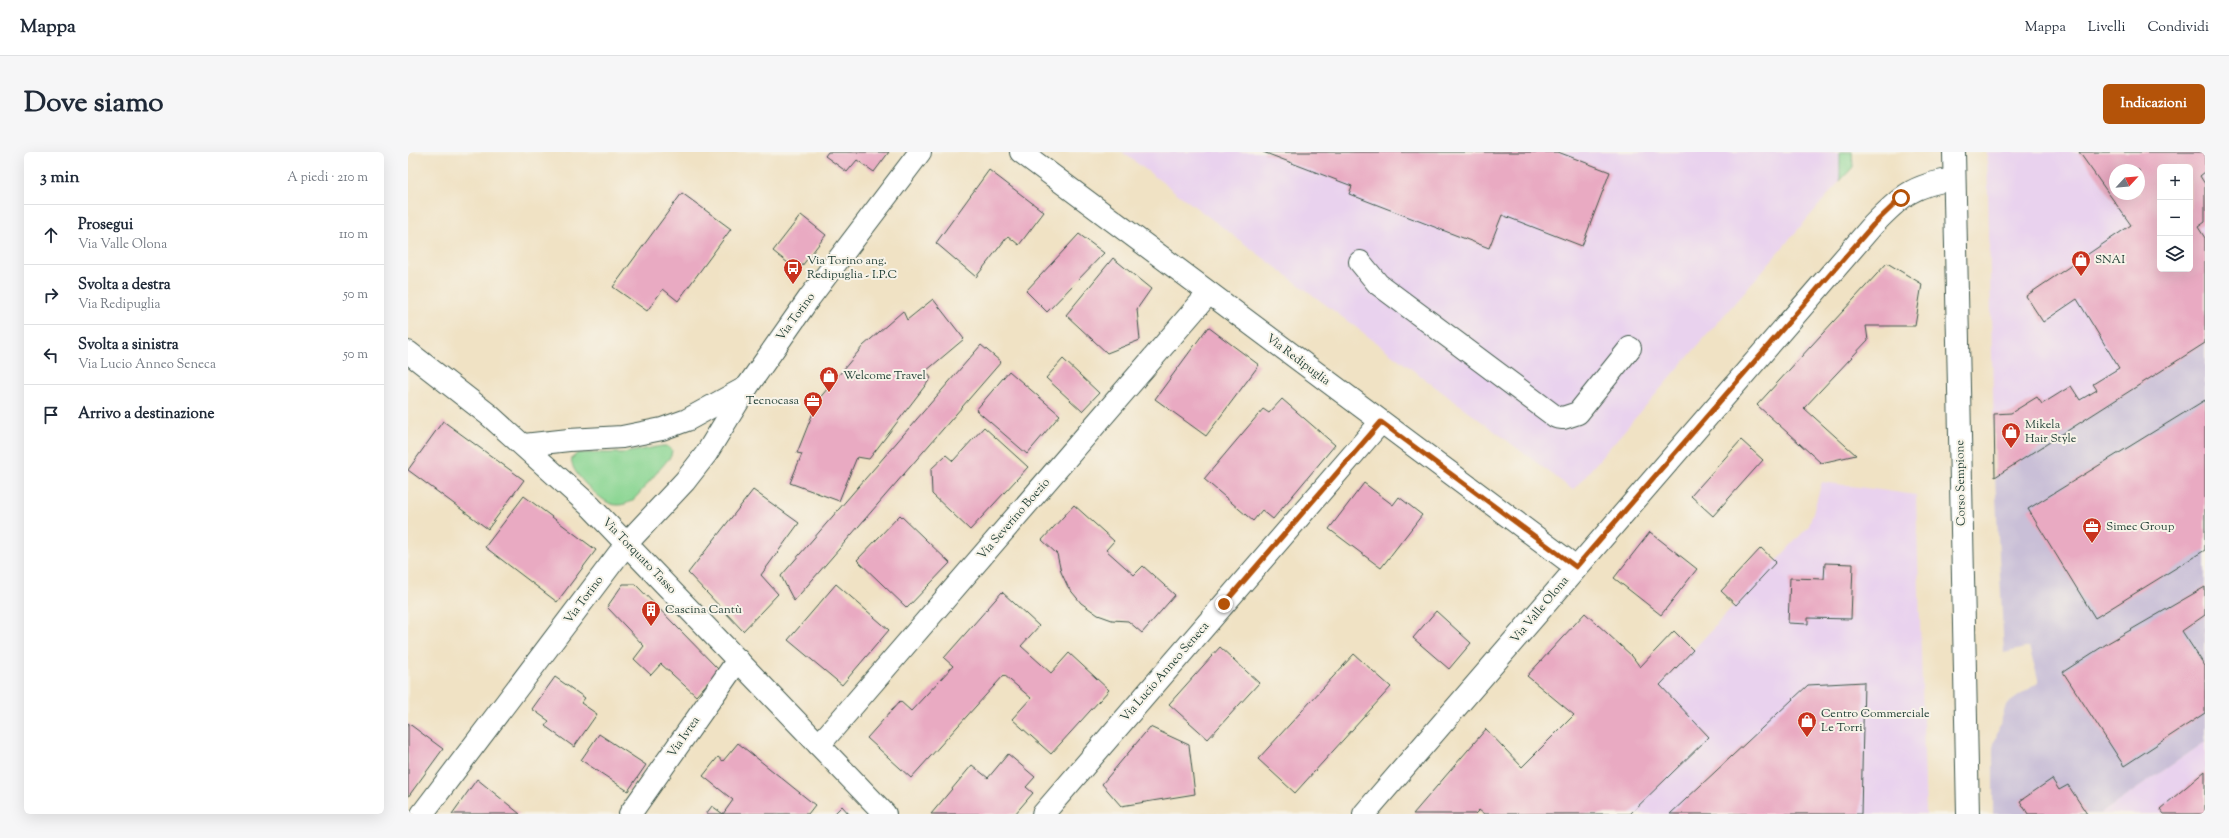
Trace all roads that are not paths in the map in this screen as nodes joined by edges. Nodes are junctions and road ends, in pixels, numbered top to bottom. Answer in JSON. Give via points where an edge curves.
{"nodes":[{"id":1,"x":920,"y":152,"type":"edge"},
{"id":2,"x":1021,"y":152,"type":"edge"},
{"id":3,"x":1954,"y":152,"type":"edge"},
{"id":4,"x":1954,"y":179,"type":"junction"},
{"id":5,"x":1360,"y":262,"type":"dead end"},
{"id":6,"x":1209,"y":293,"type":"junction"},
{"id":7,"x":1630,"y":348,"type":"dead end"},
{"id":8,"x":408,"y":352,"type":"edge"},
{"id":9,"x":747,"y":387,"type":"junction"},
{"id":10,"x":1381,"y":422,"type":"junction"},
{"id":11,"x":524,"y":445,"type":"junction"},
{"id":12,"x":627,"y":543,"type":"junction"},
{"id":13,"x":1576,"y":567,"type":"junction"},
{"id":14,"x":738,"y":660,"type":"junction"},
{"id":15,"x":819,"y":745,"type":"junction"},
{"id":16,"x":422,"y":814,"type":"edge"},
{"id":17,"x":630,"y":814,"type":"edge"},
{"id":18,"x":885,"y":814,"type":"edge"},
{"id":19,"x":1043,"y":814,"type":"edge"},
{"id":20,"x":1364,"y":814,"type":"edge"},
{"id":21,"x":1968,"y":814,"type":"edge"}],
"edges":[{"from":1,"to":9,"type":"street","name":"Via Torino","via":[[810,297]]},
{"from":2,"to":6,"type":"street","name":"Via Redipuglia"},
{"from":3,"to":4,"type":"street","name":"Corso Sempione"},
{"from":4,"to":13,"type":"street","name":"Via Valle Olona","via":[[1921,186],[1901,198],[1886,212]]},
{"from":4,"to":21,"type":"street","name":"Corso Sempione"},
{"from":5,"to":7,"type":"street","via":[[1378,284],[1556,416],[1563,418],[1578,414]]},
{"from":6,"to":10,"type":"street","name":"Via Redipuglia"},
{"from":6,"to":15,"type":"street","name":"Via Severino Boezio"},
{"from":8,"to":11,"type":"street","name":"Via Torquato Tasso"},
{"from":9,"to":11,"type":"street","name":"Via Torino","via":[[687,420],[662,429],[622,437]]},
{"from":9,"to":12,"type":"street","name":"Via Torino","via":[[716,441],[695,469]]},
{"from":10,"to":13,"type":"street","name":"Via Redipuglia"},
{"from":10,"to":19,"type":"street","name":"Via Lucio Anneo Seneca"},
{"from":11,"to":12,"type":"street","name":"Via Torquato Tasso"},
{"from":12,"to":14,"type":"street","name":"Via Torquato Tasso"},
{"from":12,"to":16,"type":"street","name":"Via Torino"},
{"from":13,"to":20,"type":"street","name":"Via Valle Olona"},
{"from":14,"to":15,"type":"street","name":"Via Torquato Tasso"},
{"from":14,"to":17,"type":"street","name":"Via Ivrea"},
{"from":15,"to":18,"type":"street","name":"Via Torquato Tasso"}]}
